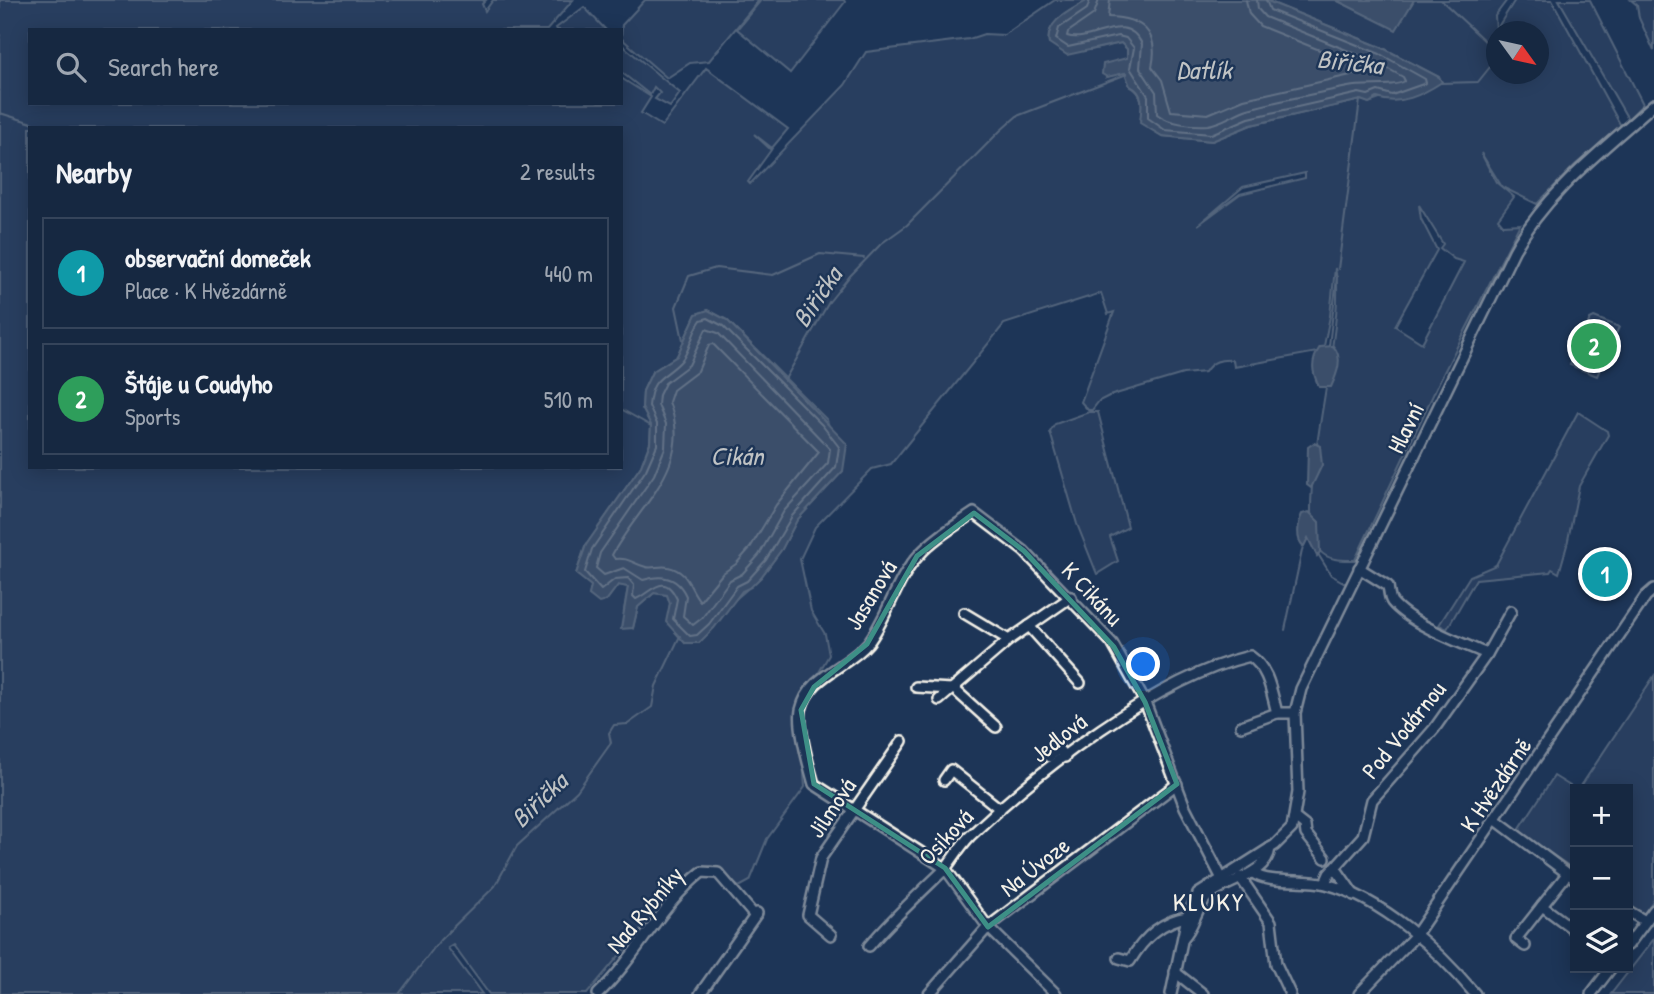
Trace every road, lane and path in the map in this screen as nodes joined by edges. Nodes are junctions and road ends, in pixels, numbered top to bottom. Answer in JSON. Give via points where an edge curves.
{"nodes":[{"id":1,"x":1654,"y":104,"type":"edge"},
{"id":2,"x":974,"y":513,"type":"joint"},
{"id":3,"x":1359,"y":568,"type":"junction"},
{"id":4,"x":1654,"y":589,"type":"edge"},
{"id":5,"x":1071,"y":597,"type":"junction"},
{"id":6,"x":1511,"y":611,"type":"dead end"},
{"id":7,"x":964,"y":613,"type":"dead end"},
{"id":8,"x":1029,"y":626,"type":"junction"},
{"id":9,"x":1009,"y":640,"type":"junction"},
{"id":10,"x":1487,"y":654,"type":"junction"},
{"id":11,"x":1080,"y":684,"type":"dead end"},
{"id":12,"x":916,"y":687,"type":"dead end"},
{"id":13,"x":954,"y":689,"type":"junction"},
{"id":14,"x":939,"y":700,"type":"dead end"},
{"id":15,"x":1145,"y":702,"type":"junction"},
{"id":16,"x":1277,"y":713,"type":"junction"},
{"id":17,"x":1295,"y":713,"type":"junction"},
{"id":18,"x":1241,"y":726,"type":"dead end"},
{"id":19,"x":996,"y":727,"type":"dead end"},
{"id":20,"x":902,"y":741,"type":"dead end"},
{"id":21,"x":1049,"y":757,"type":"dead end"},
{"id":22,"x":1065,"y":757,"type":"junction"},
{"id":23,"x":943,"y":780,"type":"dead end"},
{"id":24,"x":1177,"y":783,"type":"junction"},
{"id":25,"x":1000,"y":808,"type":"junction"},
{"id":26,"x":855,"y":812,"type":"junction"},
{"id":27,"x":1296,"y":819,"type":"junction"},
{"id":28,"x":1496,"y":820,"type":"junction"},
{"id":29,"x":1270,"y":848,"type":"junction"},
{"id":30,"x":1325,"y":858,"type":"dead end"},
{"id":31,"x":945,"y":868,"type":"junction"},
{"id":32,"x":1336,"y":869,"type":"junction"},
{"id":33,"x":1253,"y":873,"type":"junction"},
{"id":34,"x":1570,"y":875,"type":"edge"},
{"id":35,"x":1221,"y":877,"type":"junction"},
{"id":36,"x":1240,"y":877,"type":"junction"},
{"id":37,"x":1570,"y":877,"type":"edge"},
{"id":38,"x":1325,"y":883,"type":"junction"},
{"id":39,"x":1354,"y":895,"type":"junction"},
{"id":40,"x":1542,"y":906,"type":"junction"},
{"id":41,"x":1654,"y":910,"type":"edge"},
{"id":42,"x":1633,"y":914,"type":"edge"},
{"id":43,"x":1187,"y":917,"type":"junction"},
{"id":44,"x":1645,"y":921,"type":"junction"},
{"id":45,"x":988,"y":927,"type":"junction"},
{"id":46,"x":1570,"y":927,"type":"edge"},
{"id":47,"x":831,"y":935,"type":"dead end"},
{"id":48,"x":1415,"y":936,"type":"junction"},
{"id":49,"x":1633,"y":938,"type":"edge"},
{"id":50,"x":1182,"y":939,"type":"junction"},
{"id":51,"x":869,"y":946,"type":"dead end"},
{"id":52,"x":1525,"y":946,"type":"dead end"},
{"id":53,"x":1119,"y":958,"type":"dead end"},
{"id":54,"x":1175,"y":972,"type":"junction"},
{"id":55,"x":1607,"y":973,"type":"edge"},
{"id":56,"x":1197,"y":992,"type":"edge"},
{"id":57,"x":598,"y":994,"type":"edge"},
{"id":58,"x":701,"y":994,"type":"edge"},
{"id":59,"x":929,"y":994,"type":"edge"},
{"id":60,"x":1056,"y":994,"type":"edge"},
{"id":61,"x":1171,"y":994,"type":"edge"},
{"id":62,"x":1290,"y":994,"type":"edge"},
{"id":63,"x":1359,"y":994,"type":"edge"},
{"id":64,"x":1475,"y":994,"type":"edge"},
{"id":65,"x":1591,"y":994,"type":"edge"}],
"edges":[{"from":1,"to":3,"type":"street","name":"Hlavní","via":[[1552,197],[1526,230]]},
{"from":2,"to":5,"type":"street","name":"K Cikánu","via":[[1024,551]]},
{"from":2,"to":26,"type":"street","name":"Jasanová","via":[[917,556],[867,645],[830,670],[802,710],[814,784]]},
{"from":3,"to":10,"type":"street","via":[[1388,586],[1391,601],[1400,608]]},
{"from":3,"to":17,"type":"street","name":"Hlavní","via":[[1301,689]]},
{"from":4,"to":28,"type":"street","name":"K Hvězdárně"},
{"from":5,"to":8,"type":"street"},
{"from":5,"to":15,"type":"street","name":"K Cikánu","via":[[1112,643]]},
{"from":6,"to":10,"type":"street","name":"Pod Vodárnou"},
{"from":7,"to":9,"type":"street"},
{"from":8,"to":9,"type":"street"},
{"from":8,"to":11,"type":"street"},
{"from":9,"to":13,"type":"street"},
{"from":10,"to":32,"type":"street","name":"Pod Vodárnou","via":[[1434,729],[1372,800],[1363,836]]},
{"from":12,"to":13,"type":"street"},
{"from":13,"to":14,"type":"street"},
{"from":13,"to":19,"type":"street"},
{"from":15,"to":16,"type":"street","name":"Jedlová","via":[[1223,663],[1250,656],[1266,674]]},
{"from":15,"to":22,"type":"street","name":"Jedlová"},
{"from":15,"to":24,"type":"street","name":"K Cikánu"},
{"from":16,"to":17,"type":"street"},
{"from":16,"to":18,"type":"street"},
{"from":17,"to":27,"type":"street","name":"Hlavní"},
{"from":20,"to":26,"type":"street","name":"Jilmová"},
{"from":21,"to":22,"type":"street","via":[[1058,749]]},
{"from":22,"to":25,"type":"street","name":"Jedlová"},
{"from":23,"to":25,"type":"street","name":"Osiková","via":[[951,770]]},
{"from":24,"to":35,"type":"street","name":"K Cikánu"},
{"from":24,"to":45,"type":"street","name":"Na Úvoze"},
{"from":25,"to":31,"type":"street","name":"Osiková"},
{"from":26,"to":31,"type":"street"},
{"from":26,"to":47,"type":"street","name":"Jilmová","via":[[821,858],[808,915]]},
{"from":27,"to":29,"type":"street","via":[[1283,839]]},
{"from":27,"to":30,"type":"street"},
{"from":28,"to":34,"type":"street"},
{"from":28,"to":48,"type":"street","name":"K Hvězdárně"},
{"from":29,"to":33,"type":"street"},
{"from":29,"to":35,"type":"street"},
{"from":31,"to":45,"type":"street"},
{"from":31,"to":51,"type":"street","name":"Osiková","via":[[903,906]]},
{"from":32,"to":38,"type":"street","name":"Pod Vodárnou"},
{"from":32,"to":39,"type":"street"},
{"from":33,"to":36,"type":"street"},
{"from":33,"to":38,"type":"street"},
{"from":35,"to":43,"type":"street","via":[[1198,894]]},
{"from":36,"to":50,"type":"street","via":[[1204,900],[1192,929]]},
{"from":36,"to":62,"type":"street","via":[[1271,922],[1276,964]]},
{"from":37,"to":40,"type":"street"},
{"from":38,"to":39,"type":"street"},
{"from":39,"to":48,"type":"street"},
{"from":40,"to":46,"type":"street"},
{"from":40,"to":52,"type":"street","via":[[1516,939]]},
{"from":41,"to":44,"type":"street"},
{"from":42,"to":44,"type":"street"},
{"from":43,"to":50,"type":"street"},
{"from":43,"to":53,"type":"street","via":[[1168,920],[1138,946],[1130,961]]},
{"from":44,"to":49,"type":"street"},
{"from":45,"to":59,"type":"street","name":"Na Úvoze"},
{"from":45,"to":60,"type":"street"},
{"from":48,"to":63,"type":"street","name":"K Hvězdárně"},
{"from":48,"to":64,"type":"street"},
{"from":50,"to":54,"type":"street"},
{"from":54,"to":56,"type":"street"},
{"from":54,"to":61,"type":"street"},
{"from":55,"to":65,"type":"street"},
{"from":57,"to":58,"type":"street","name":"Nad Rybníky","via":[[654,922],[702,872],[718,873],[756,914]]}]}
